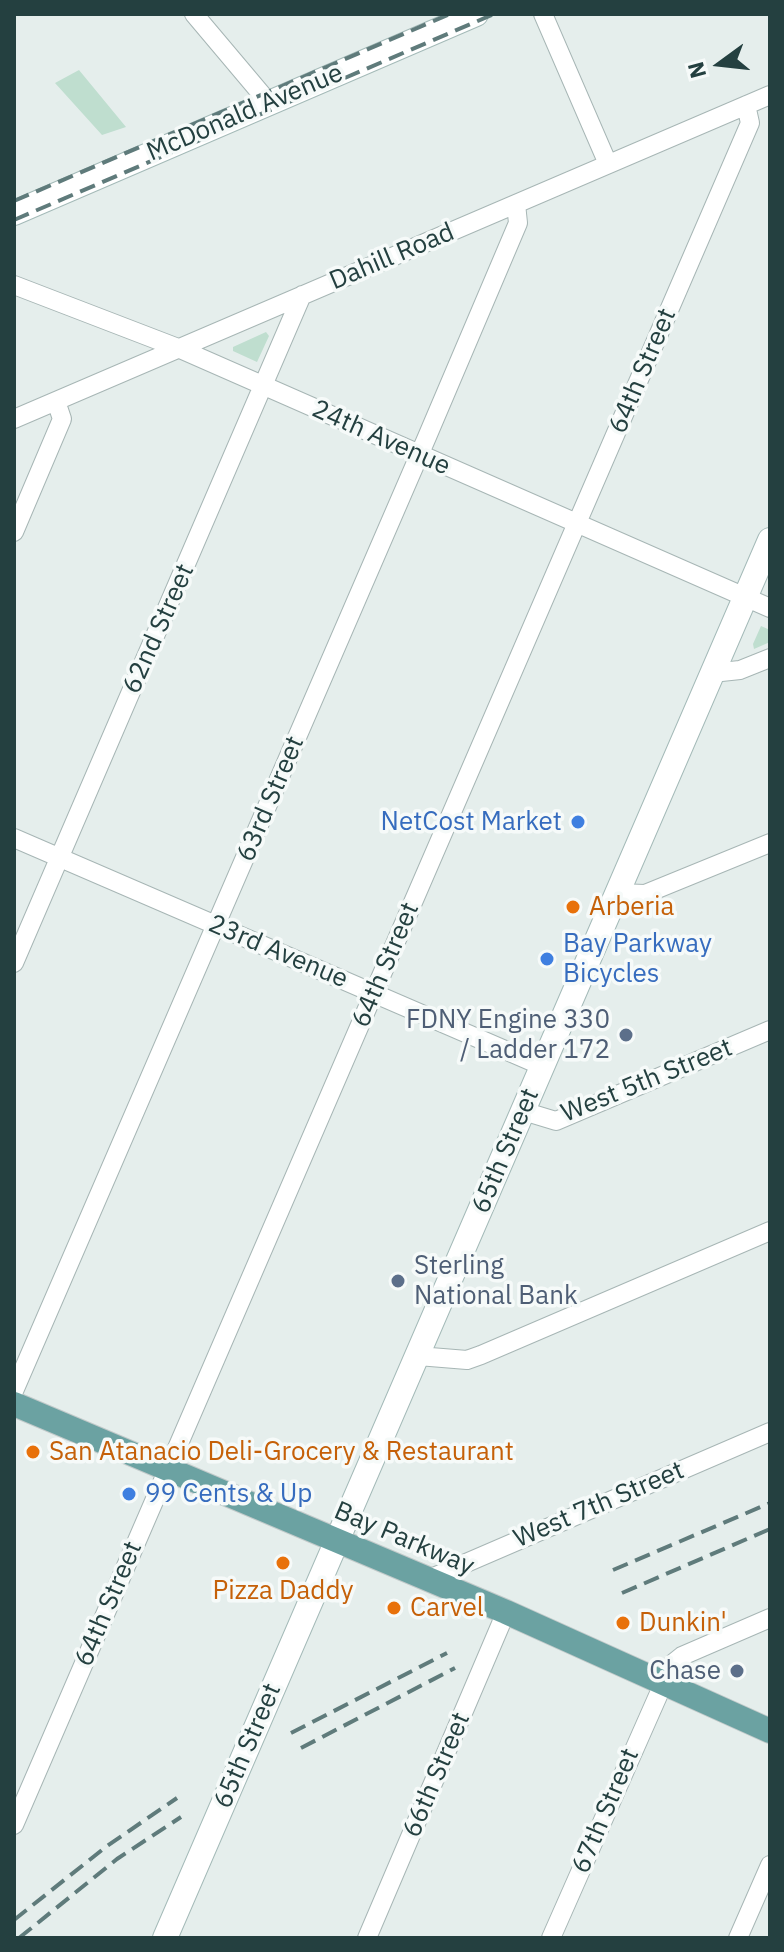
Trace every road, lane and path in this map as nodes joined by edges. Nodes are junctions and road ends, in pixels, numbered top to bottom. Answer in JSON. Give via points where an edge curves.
{"nodes":[{"id":1,"x":194,"y":14,"type":"edge"},
{"id":2,"x":476,"y":14,"type":"edge"},
{"id":3,"x":543,"y":14,"type":"edge"},
{"id":4,"x":770,"y":95,"type":"edge"},
{"id":5,"x":269,"y":103,"type":"junction"},
{"id":6,"x":746,"y":105,"type":"junction"},
{"id":7,"x":608,"y":164,"type":"junction"},
{"id":8,"x":516,"y":204,"type":"junction"},
{"id":9,"x":14,"y":213,"type":"edge"},
{"id":10,"x":14,"y":285,"type":"edge"},
{"id":11,"x":302,"y":295,"type":"junction"},
{"id":12,"x":178,"y":348,"type":"junction"},
{"id":13,"x":265,"y":387,"type":"junction"},
{"id":14,"x":56,"y":401,"type":"junction"},
{"id":15,"x":14,"y":419,"type":"edge"},
{"id":16,"x":420,"y":455,"type":"junction"},
{"id":17,"x":577,"y":523,"type":"junction"},
{"id":18,"x":14,"y":532,"type":"edge"},
{"id":19,"x":770,"y":540,"type":"edge"},
{"id":20,"x":745,"y":597,"type":"junction"},
{"id":21,"x":770,"y":608,"type":"edge"},
{"id":22,"x":770,"y":658,"type":"edge"},
{"id":23,"x":712,"y":673,"type":"junction"},
{"id":24,"x":14,"y":838,"type":"edge"},
{"id":25,"x":770,"y":843,"type":"edge"},
{"id":26,"x":60,"y":858,"type":"junction"},
{"id":27,"x":617,"y":893,"type":"junction"},
{"id":28,"x":216,"y":925,"type":"junction"},
{"id":29,"x":14,"y":963,"type":"edge"},
{"id":30,"x":374,"y":994,"type":"junction"},
{"id":31,"x":770,"y":1030,"type":"edge"},
{"id":32,"x":542,"y":1066,"type":"junction"},
{"id":33,"x":523,"y":1111,"type":"junction"},
{"id":34,"x":770,"y":1231,"type":"edge"},
{"id":35,"x":418,"y":1356,"type":"junction"},
{"id":36,"x":14,"y":1391,"type":"edge"},
{"id":37,"x":14,"y":1404,"type":"edge"},
{"id":38,"x":770,"y":1432,"type":"edge"},
{"id":39,"x":168,"y":1468,"type":"junction"},
{"id":40,"x":336,"y":1541,"type":"junction"},
{"id":41,"x":429,"y":1579,"type":"junction"},
{"id":42,"x":506,"y":1612,"type":"junction"},
{"id":43,"x":770,"y":1618,"type":"edge"},
{"id":44,"x":661,"y":1684,"type":"junction"},
{"id":45,"x":770,"y":1731,"type":"edge"},
{"id":46,"x":14,"y":1825,"type":"edge"},
{"id":47,"x":770,"y":1865,"type":"edge"},
{"id":48,"x":165,"y":1938,"type":"edge"},
{"id":49,"x":367,"y":1938,"type":"edge"},
{"id":50,"x":551,"y":1938,"type":"edge"},
{"id":51,"x":738,"y":1938,"type":"edge"}],
"edges":[{"from":1,"to":5,"type":"street"},
{"from":2,"to":5,"type":"main road","name":"McDonald Avenue"},
{"from":3,"to":7,"type":"street"},
{"from":4,"to":6,"type":"street","name":"Dahill Road"},
{"from":5,"to":9,"type":"main road","name":"McDonald Avenue"},
{"from":6,"to":7,"type":"street","name":"Dahill Road"},
{"from":6,"to":17,"type":"street","name":"64th Street","via":[[750,123]]},
{"from":7,"to":8,"type":"street","name":"Dahill Road"},
{"from":8,"to":11,"type":"street","name":"Dahill Road"},
{"from":8,"to":16,"type":"street","name":"63rd Street","via":[[518,223]]},
{"from":10,"to":12,"type":"street","name":"24th Avenue"},
{"from":11,"to":12,"type":"street","name":"Dahill Road"},
{"from":11,"to":13,"type":"street","name":"62nd Street"},
{"from":12,"to":13,"type":"street","name":"24th Avenue"},
{"from":12,"to":14,"type":"street","name":"Dahill Road"},
{"from":13,"to":16,"type":"street","name":"24th Avenue"},
{"from":13,"to":26,"type":"street","name":"62nd Street"},
{"from":14,"to":15,"type":"street","name":"Dahill Road"},
{"from":14,"to":18,"type":"street","via":[[62,419]]},
{"from":16,"to":17,"type":"street","name":"24th Avenue"},
{"from":16,"to":28,"type":"street","name":"63rd Street"},
{"from":17,"to":20,"type":"street","name":"24th Avenue"},
{"from":17,"to":30,"type":"street","name":"64th Street"},
{"from":19,"to":20,"type":"main road","name":"65th Street"},
{"from":20,"to":21,"type":"street","name":"24th Avenue"},
{"from":20,"to":23,"type":"main road","name":"65th Street"},
{"from":22,"to":23,"type":"street","via":[[740,670]]},
{"from":23,"to":27,"type":"main road","name":"65th Street"},
{"from":24,"to":26,"type":"street","name":"23rd Avenue"},
{"from":25,"to":27,"type":"street","via":[[645,894]]},
{"from":26,"to":28,"type":"street","name":"23rd Avenue"},
{"from":26,"to":29,"type":"street","name":"62nd Street"},
{"from":27,"to":32,"type":"main road","name":"65th Street"},
{"from":28,"to":30,"type":"street","name":"23rd Avenue"},
{"from":28,"to":36,"type":"street","name":"63rd Street"},
{"from":30,"to":32,"type":"street","name":"23rd Avenue"},
{"from":30,"to":39,"type":"street","name":"64th Street"},
{"from":31,"to":33,"type":"street","name":"West 5th Street","via":[[556,1121]]},
{"from":32,"to":33,"type":"main road","name":"65th Street"},
{"from":33,"to":35,"type":"main road","name":"65th Street"},
{"from":34,"to":35,"type":"street","via":[[467,1360]]},
{"from":35,"to":40,"type":"main road","name":"65th Street"},
{"from":37,"to":39,"type":"main road","name":"Bay Parkway"},
{"from":38,"to":41,"type":"street","name":"West 7th Street"},
{"from":39,"to":40,"type":"main road","name":"Bay Parkway"},
{"from":39,"to":46,"type":"street","name":"64th Street"},
{"from":40,"to":41,"type":"main road","name":"Bay Parkway"},
{"from":40,"to":48,"type":"main road","name":"65th Street"},
{"from":41,"to":42,"type":"main road","name":"Bay Parkway"},
{"from":42,"to":44,"type":"main road","name":"Bay Parkway"},
{"from":42,"to":49,"type":"street","name":"66th Street"},
{"from":43,"to":44,"type":"street","name":"67th Street","via":[[682,1656]]},
{"from":44,"to":45,"type":"main road","name":"Bay Parkway"},
{"from":44,"to":50,"type":"street","name":"67th Street"},
{"from":47,"to":51,"type":"street"}]}
